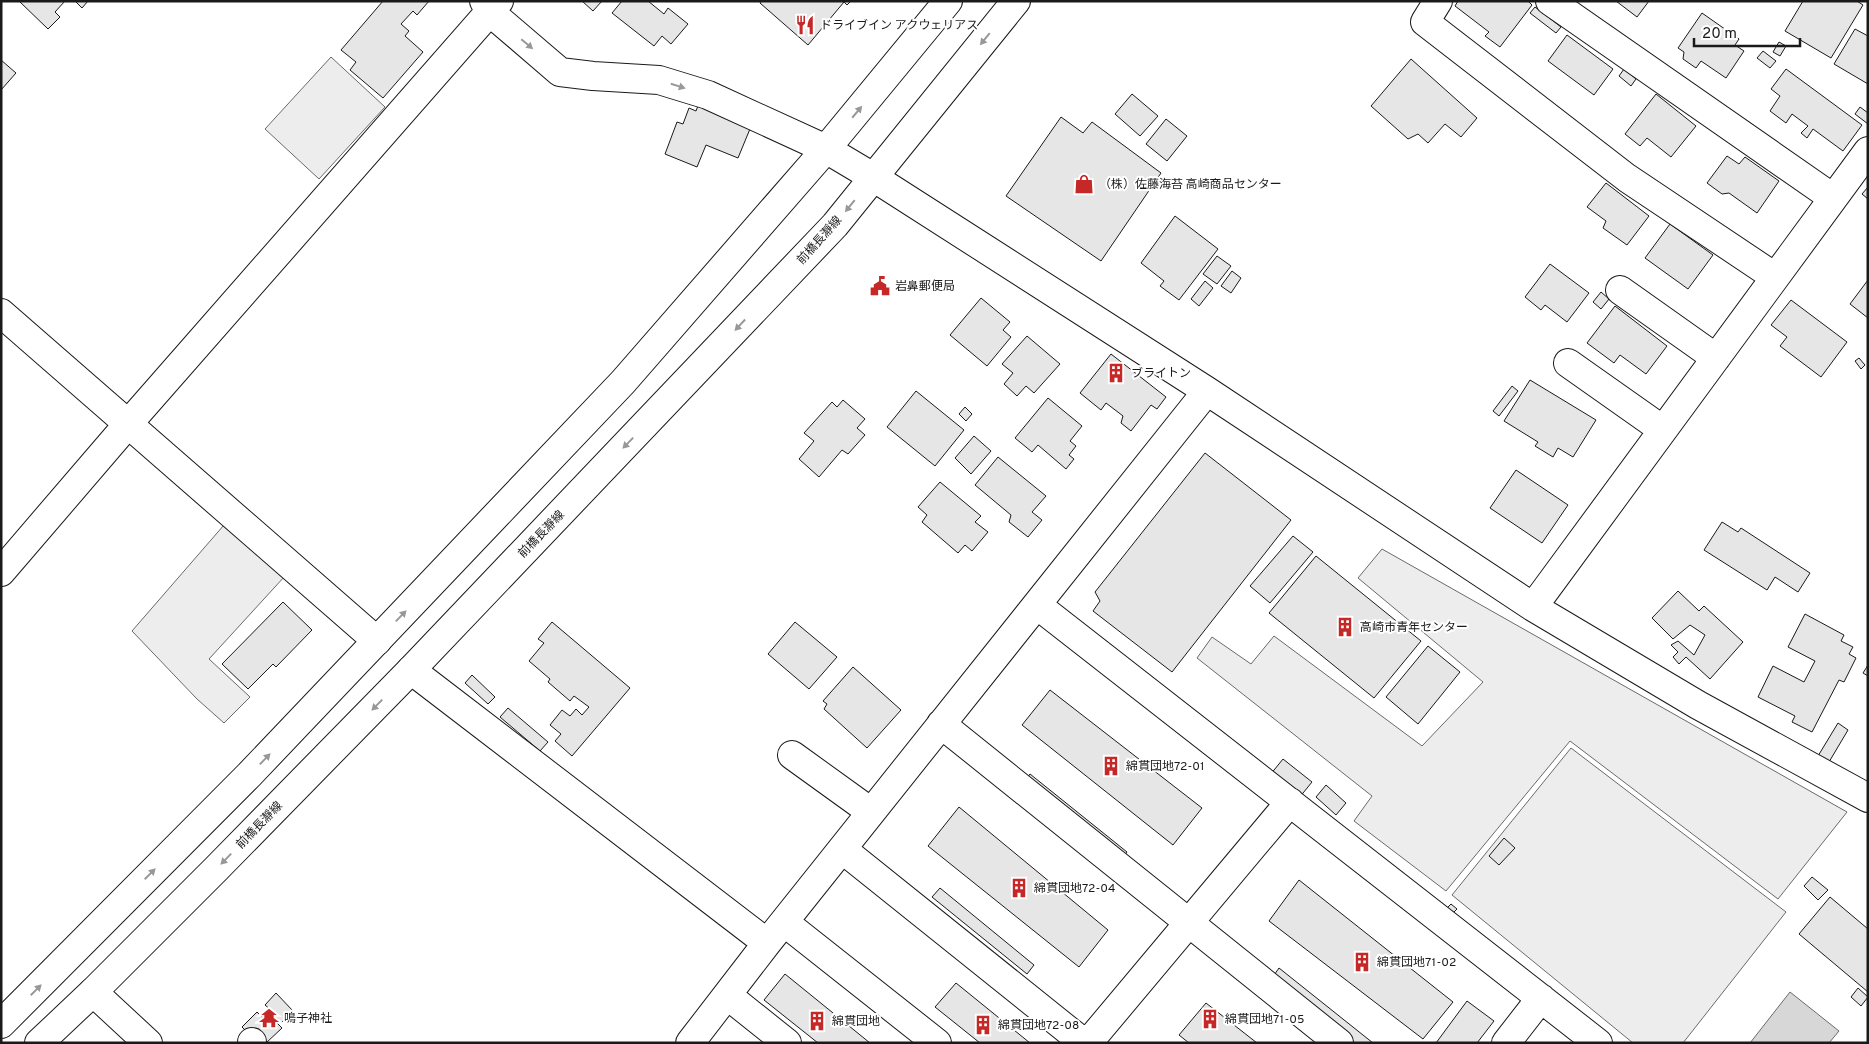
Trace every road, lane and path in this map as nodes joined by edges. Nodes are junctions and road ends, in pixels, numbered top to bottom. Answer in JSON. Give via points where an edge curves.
{"nodes":[{"id":1,"x":948,"y":1,"type":"edge"},
{"id":2,"x":1016,"y":1,"type":"edge"},
{"id":3,"x":1438,"y":1,"type":"edge"},
{"id":4,"x":1550,"y":1,"type":"edge"},
{"id":5,"x":491,"y":5,"type":"edge"},
{"id":6,"x":826,"y":149,"type":"junction"},
{"id":7,"x":1868,"y":151,"type":"edge"},
{"id":8,"x":873,"y":177,"type":"junction"},
{"id":9,"x":1833,"y":198,"type":"junction"},
{"id":10,"x":1775,"y":277,"type":"junction"},
{"id":11,"x":1620,"y":290,"type":"dead end"},
{"id":12,"x":1,"y":313,"type":"edge"},
{"id":13,"x":1716,"y":358,"type":"junction"},
{"id":14,"x":1568,"y":363,"type":"dead end"},
{"id":15,"x":1207,"y":390,"type":"junction"},
{"id":16,"x":128,"y":424,"type":"junction"},
{"id":17,"x":1663,"y":430,"type":"junction"},
{"id":18,"x":1,"y":572,"type":"edge"},
{"id":19,"x":1037,"y":605,"type":"junction"},
{"id":20,"x":1533,"y":607,"type":"junction"},
{"id":21,"x":377,"y":641,"type":"junction"},
{"id":22,"x":411,"y":670,"type":"junction"},
{"id":23,"x":941,"y":724,"type":"junction"},
{"id":24,"x":792,"y":755,"type":"dead end"},
{"id":25,"x":1868,"y":798,"type":"edge"},
{"id":26,"x":1290,"y":802,"type":"junction"},
{"id":27,"x":871,"y":812,"type":"junction"},
{"id":28,"x":842,"y":848,"type":"junction"},
{"id":29,"x":1190,"y":923,"type":"junction"},
{"id":30,"x":775,"y":933,"type":"junction"},
{"id":31,"x":93,"y":992,"type":"junction"},
{"id":32,"x":727,"y":995,"type":"junction"},
{"id":33,"x":1541,"y":998,"type":"junction"},
{"id":34,"x":1,"y":1024,"type":"edge"},
{"id":35,"x":39,"y":1043,"type":"edge"},
{"id":36,"x":148,"y":1043,"type":"edge"},
{"id":37,"x":690,"y":1043,"type":"edge"},
{"id":38,"x":787,"y":1043,"type":"edge"},
{"id":39,"x":937,"y":1043,"type":"edge"},
{"id":40,"x":1086,"y":1043,"type":"edge"},
{"id":41,"x":1339,"y":1043,"type":"edge"},
{"id":42,"x":1506,"y":1043,"type":"edge"},
{"id":43,"x":1598,"y":1043,"type":"edge"}],
"edges":[{"from":6,"to":1,"type":"street","one_way":true},
{"from":2,"to":8,"type":"street","name":"前橋長瀞線","one_way":true},
{"from":3,"to":10,"type":"street","via":[[1425,22],[1627,178]]},
{"from":4,"to":9,"type":"street"},
{"from":5,"to":6,"type":"street","one_way":true,"via":[[560,72],[659,80],[708,95]]},
{"from":5,"to":16,"type":"street"},
{"from":6,"to":8,"type":"street"},
{"from":21,"to":6,"type":"street","one_way":true,"via":[[623,382]]},
{"from":7,"to":9,"type":"street"},
{"from":8,"to":15,"type":"street"},
{"from":8,"to":22,"type":"street","name":"前橋長瀞線","one_way":true,"via":[[835,225]]},
{"from":9,"to":10,"type":"street"},
{"from":10,"to":13,"type":"street"},
{"from":11,"to":13,"type":"street"},
{"from":12,"to":16,"type":"street"},
{"from":13,"to":17,"type":"street"},
{"from":14,"to":17,"type":"street"},
{"from":15,"to":19,"type":"street"},
{"from":15,"to":20,"type":"street"},
{"from":16,"to":18,"type":"street"},
{"from":16,"to":21,"type":"street"},
{"from":17,"to":20,"type":"street"},
{"from":19,"to":23,"type":"street"},
{"from":19,"to":26,"type":"street"},
{"from":20,"to":25,"type":"street","via":[[1698,705]]},
{"from":34,"to":21,"type":"street","one_way":true,"via":[[249,775]]},
{"from":22,"to":30,"type":"street"},
{"from":22,"to":31,"type":"street","name":"前橋長瀞線","one_way":true},
{"from":23,"to":27,"type":"street"},
{"from":23,"to":29,"type":"street"},
{"from":24,"to":27,"type":"street"},
{"from":26,"to":29,"type":"street"},
{"from":26,"to":33,"type":"street"},
{"from":27,"to":28,"type":"street"},
{"from":28,"to":30,"type":"street"},
{"from":28,"to":40,"type":"street"},
{"from":29,"to":40,"type":"street"},
{"from":29,"to":41,"type":"street"},
{"from":30,"to":32,"type":"street"},
{"from":30,"to":39,"type":"street"},
{"from":31,"to":35,"type":"street","name":"前橋長瀞線"},
{"from":31,"to":36,"type":"street"},
{"from":32,"to":37,"type":"street"},
{"from":32,"to":38,"type":"street"},
{"from":33,"to":42,"type":"street"},
{"from":33,"to":43,"type":"street"}]}
